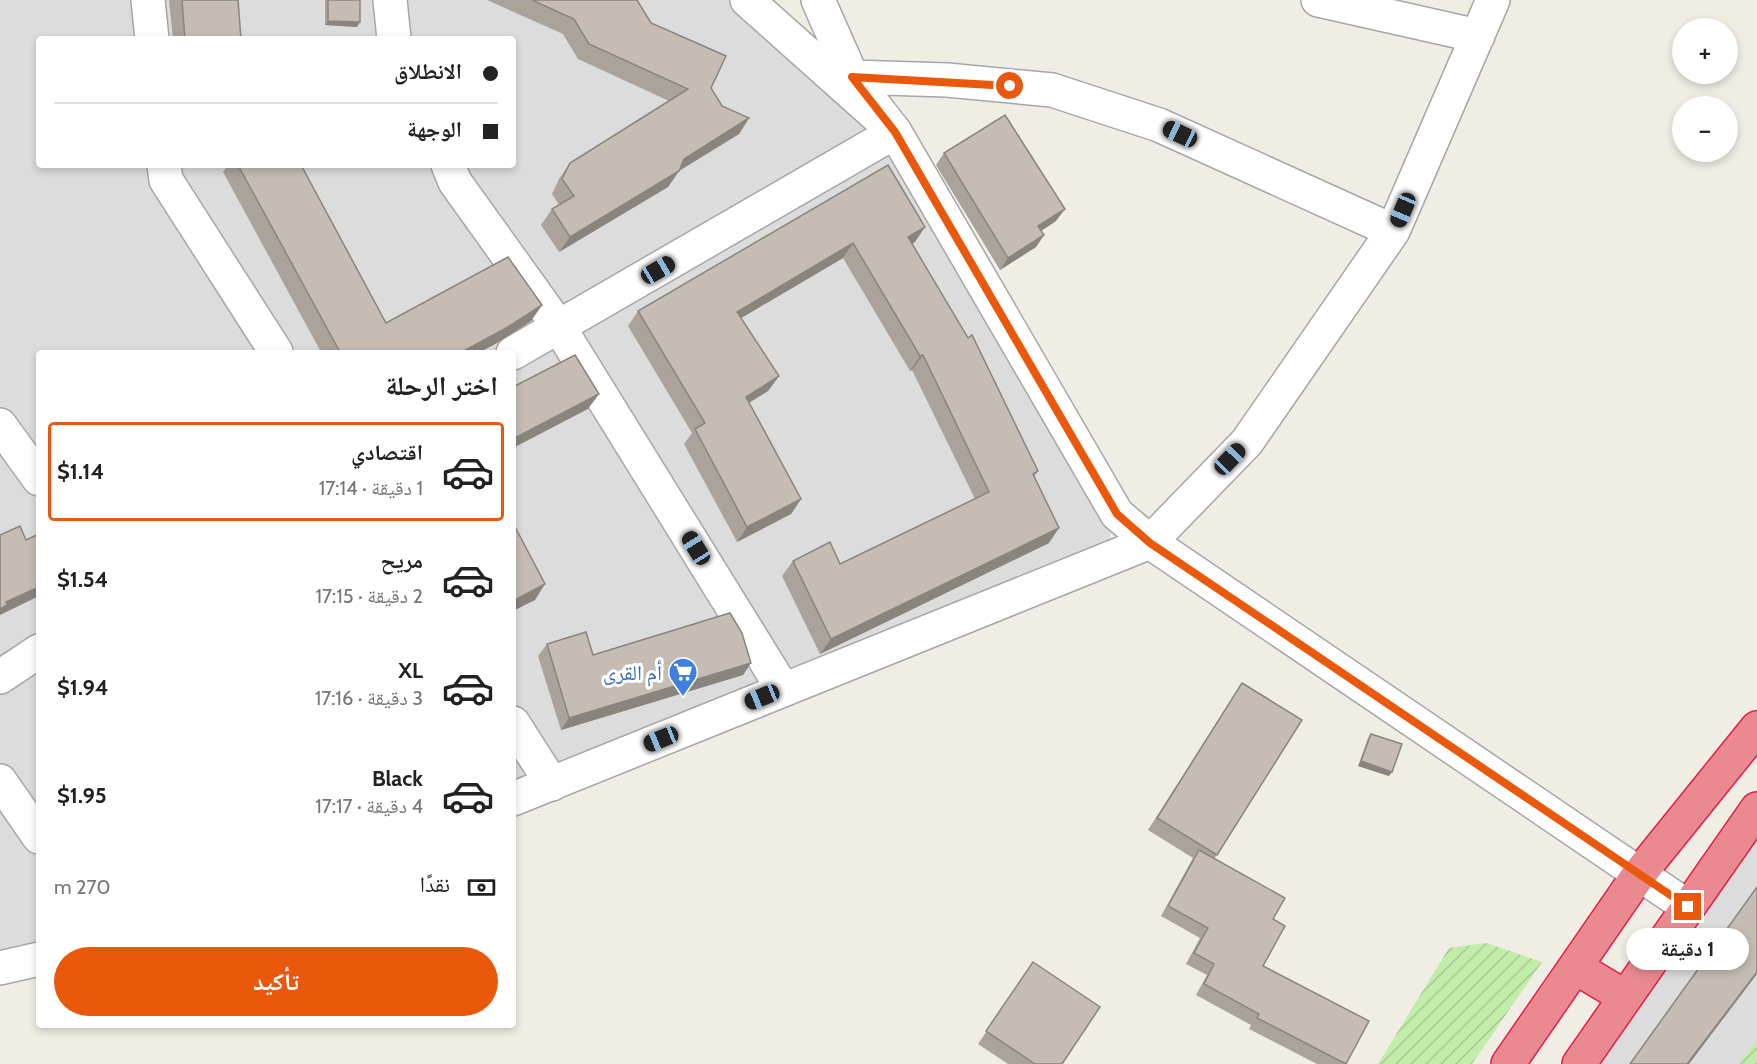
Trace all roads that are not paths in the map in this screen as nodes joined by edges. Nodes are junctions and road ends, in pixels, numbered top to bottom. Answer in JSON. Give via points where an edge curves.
{"nodes":[{"id":1,"x":148,"y":0,"type":"edge"},
{"id":2,"x":390,"y":0,"type":"edge"},
{"id":3,"x":747,"y":0,"type":"edge"},
{"id":4,"x":818,"y":0,"type":"edge"},
{"id":5,"x":1318,"y":0,"type":"edge"},
{"id":6,"x":1493,"y":0,"type":"edge"},
{"id":7,"x":152,"y":36,"type":"edge"},
{"id":8,"x":394,"y":36,"type":"edge"},
{"id":9,"x":1478,"y":36,"type":"junction"},
{"id":10,"x":852,"y":77,"type":"junction"},
{"id":11,"x":895,"y":132,"type":"junction"},
{"id":12,"x":164,"y":168,"type":"edge"},
{"id":13,"x":449,"y":168,"type":"edge"},
{"id":14,"x":1393,"y":231,"type":"junction"},
{"id":15,"x":559,"y":327,"type":"junction"},
{"id":16,"x":275,"y":350,"type":"edge"},
{"id":17,"x":516,"y":351,"type":"edge"},
{"id":18,"x":0,"y":425,"type":"edge"},
{"id":19,"x":36,"y":475,"type":"edge"},
{"id":20,"x":1150,"y":543,"type":"junction"},
{"id":21,"x":36,"y":653,"type":"edge"},
{"id":22,"x":0,"y":677,"type":"edge"},
{"id":23,"x":783,"y":689,"type":"junction"},
{"id":24,"x":516,"y":728,"type":"edge"},
{"id":25,"x":1757,"y":728,"type":"edge"},
{"id":26,"x":0,"y":781,"type":"edge"},
{"id":27,"x":552,"y":784,"type":"junction"},
{"id":28,"x":516,"y":799,"type":"edge"},
{"id":29,"x":1757,"y":808,"type":"edge"},
{"id":30,"x":36,"y":833,"type":"edge"},
{"id":31,"x":1640,"y":873,"type":"junction"},
{"id":32,"x":1688,"y":907,"type":"junction"},
{"id":33,"x":36,"y":960,"type":"edge"},
{"id":34,"x":1575,"y":966,"type":"junction"},
{"id":35,"x":0,"y":968,"type":"edge"},
{"id":36,"x":1625,"y":997,"type":"junction"},
{"id":37,"x":1508,"y":1064,"type":"edge"},
{"id":38,"x":1579,"y":1064,"type":"edge"}],
"edges":[{"from":1,"to":7,"type":"street"},
{"from":2,"to":8,"type":"street"},
{"from":3,"to":11,"type":"street"},
{"from":4,"to":10,"type":"street"},
{"from":5,"to":9,"type":"street"},
{"from":6,"to":9,"type":"street"},
{"from":9,"to":14,"type":"street"},
{"from":10,"to":11,"type":"street"},
{"from":10,"to":14,"type":"street","via":[[1052,90],[1159,124]]},
{"from":11,"to":15,"type":"street"},
{"from":11,"to":20,"type":"street","via":[[1117,514]]},
{"from":12,"to":16,"type":"street","via":[[166,180]]},
{"from":13,"to":15,"type":"street","via":[[455,182]]},
{"from":14,"to":20,"type":"street","via":[[1247,442]]},
{"from":15,"to":17,"type":"street"},
{"from":15,"to":23,"type":"street"},
{"from":18,"to":19,"type":"street"},
{"from":20,"to":23,"type":"street"},
{"from":20,"to":31,"type":"street"},
{"from":21,"to":22,"type":"street"},
{"from":23,"to":27,"type":"street"},
{"from":24,"to":27,"type":"street"},
{"from":25,"to":31,"type":"highway"},
{"from":26,"to":30,"type":"street"},
{"from":27,"to":28,"type":"street"},
{"from":29,"to":32,"type":"highway"},
{"from":31,"to":32,"type":"street"},
{"from":31,"to":34,"type":"highway"},
{"from":32,"to":36,"type":"highway"},
{"from":33,"to":35,"type":"street"},
{"from":34,"to":36,"type":"highway"},
{"from":34,"to":37,"type":"highway"},
{"from":36,"to":38,"type":"highway"}]}
